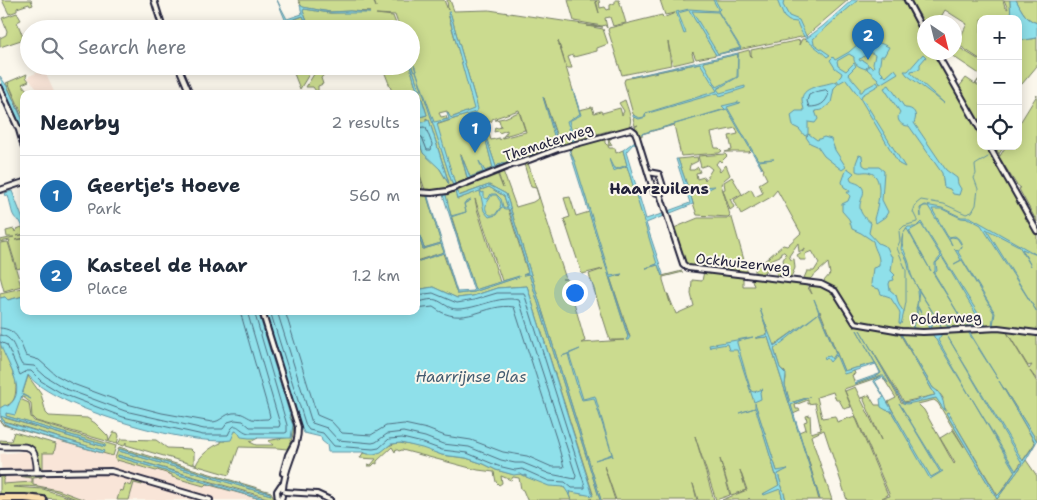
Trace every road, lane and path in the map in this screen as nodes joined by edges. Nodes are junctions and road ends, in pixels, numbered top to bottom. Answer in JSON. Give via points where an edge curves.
{"nodes":[{"id":1,"x":154,"y":0,"type":"edge"},
{"id":2,"x":906,"y":0,"type":"edge"},
{"id":3,"x":160,"y":20,"type":"edge"},
{"id":4,"x":917,"y":20,"type":"edge"},
{"id":5,"x":941,"y":60,"type":"edge"},
{"id":6,"x":182,"y":75,"type":"edge"},
{"id":7,"x":0,"y":88,"type":"edge"},
{"id":8,"x":188,"y":90,"type":"edge"},
{"id":9,"x":977,"y":124,"type":"edge"},
{"id":10,"x":20,"y":136,"type":"edge"},
{"id":11,"x":991,"y":150,"type":"edge"},
{"id":12,"x":648,"y":172,"type":"junction"},
{"id":13,"x":20,"y":183,"type":"edge"},
{"id":14,"x":0,"y":190,"type":"edge"},
{"id":15,"x":420,"y":192,"type":"edge"},
{"id":16,"x":660,"y":194,"type":"junction"},
{"id":17,"x":1037,"y":231,"type":"edge"},
{"id":18,"x":263,"y":315,"type":"edge"},
{"id":19,"x":855,"y":323,"type":"joint"},
{"id":20,"x":1037,"y":333,"type":"edge"},
{"id":21,"x":1,"y":447,"type":"edge"},
{"id":22,"x":37,"y":472,"type":"junction"},
{"id":23,"x":0,"y":473,"type":"edge"},
{"id":24,"x":281,"y":494,"type":"edge"},
{"id":25,"x":2,"y":497,"type":"edge"},
{"id":26,"x":43,"y":500,"type":"edge"},
{"id":27,"x":210,"y":500,"type":"edge"},
{"id":28,"x":330,"y":500,"type":"edge"}],
"edges":[{"from":1,"to":3,"type":"street"},
{"from":2,"to":4,"type":"street"},
{"from":5,"to":9,"type":"street"},
{"from":6,"to":8,"type":"street"},
{"from":7,"to":10,"type":"street"},
{"from":11,"to":17,"type":"street"},
{"from":12,"to":15,"type":"street","name":"Thematerweg","via":[[636,134],[631,128],[558,149],[448,191]]},
{"from":12,"to":16,"type":"street","via":[[654,192]]},
{"from":12,"to":16,"type":"street","via":[[659,174],[664,190]]},
{"from":13,"to":14,"type":"street"},
{"from":16,"to":19,"type":"street","name":"Ockhuizerweg","via":[[685,267],[821,284],[835,291]]},
{"from":18,"to":24,"type":"street","via":[[297,423],[298,438]]},
{"from":19,"to":20,"type":"street","name":"Polderweg","via":[[902,331],[998,328]]},
{"from":21,"to":22,"type":"main road","via":[[30,448],[36,455]]},
{"from":22,"to":23,"type":"street"},
{"from":22,"to":27,"type":"street","via":[[111,470]]},
{"from":24,"to":28,"type":"street","via":[[317,494]]},
{"from":25,"to":26,"type":"highway"}]}
